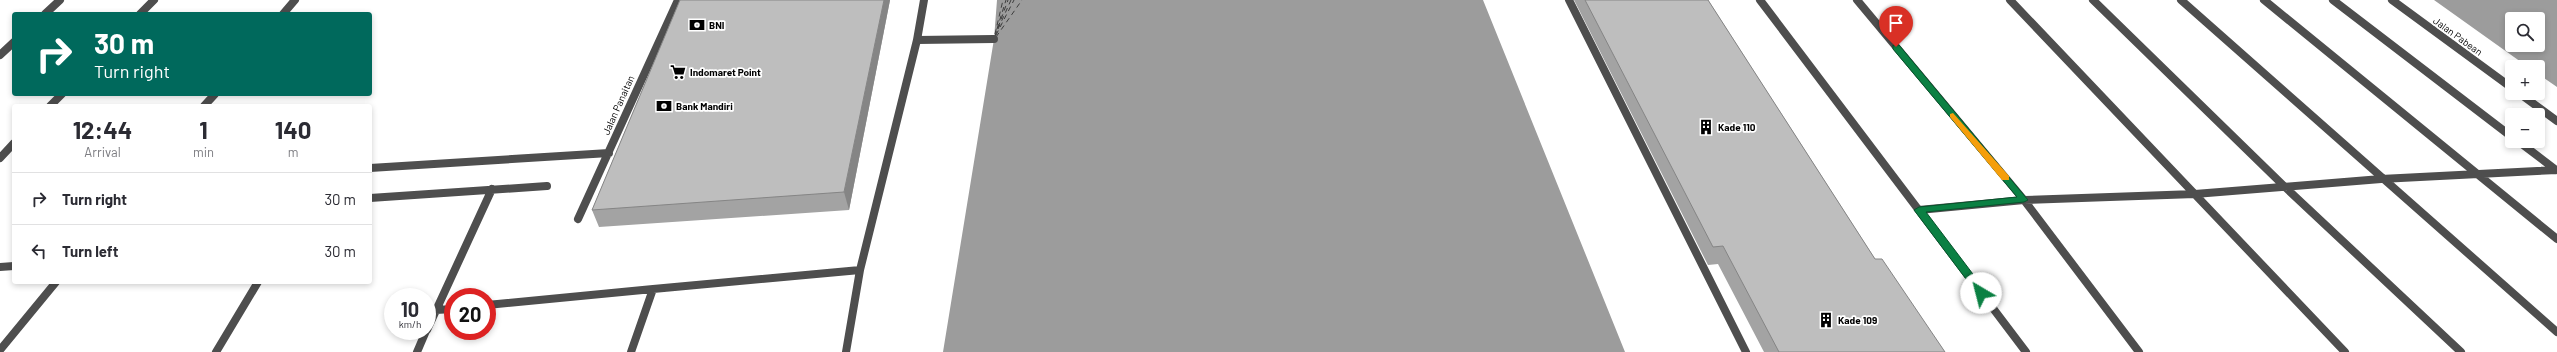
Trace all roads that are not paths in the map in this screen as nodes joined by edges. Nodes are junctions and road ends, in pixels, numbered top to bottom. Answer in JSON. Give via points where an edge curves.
{"nodes":[{"id":1,"x":60,"y":0,"type":"edge"},
{"id":2,"x":154,"y":0,"type":"edge"},
{"id":3,"x":295,"y":0,"type":"edge"},
{"id":4,"x":678,"y":0,"type":"edge"},
{"id":5,"x":924,"y":0,"type":"edge"},
{"id":6,"x":1569,"y":0,"type":"edge"},
{"id":7,"x":1760,"y":0,"type":"edge"},
{"id":8,"x":1857,"y":0,"type":"edge"},
{"id":9,"x":2010,"y":0,"type":"edge"},
{"id":10,"x":2093,"y":0,"type":"edge"},
{"id":11,"x":2181,"y":0,"type":"edge"},
{"id":12,"x":2264,"y":0,"type":"edge"},
{"id":13,"x":2333,"y":0,"type":"edge"},
{"id":14,"x":2392,"y":0,"type":"edge"},
{"id":15,"x":47,"y":12,"type":"edge"},
{"id":16,"x":142,"y":12,"type":"edge"},
{"id":17,"x":285,"y":12,"type":"edge"},
{"id":18,"x":994,"y":39,"type":"dead end"},
{"id":19,"x":917,"y":40,"type":"junction"},
{"id":20,"x":12,"y":44,"type":"edge"},
{"id":21,"x":0,"y":55,"type":"edge"},
{"id":22,"x":2505,"y":83,"type":"edge"},
{"id":23,"x":60,"y":96,"type":"edge"},
{"id":24,"x":213,"y":96,"type":"edge"},
{"id":25,"x":2528,"y":100,"type":"edge"},
{"id":26,"x":52,"y":104,"type":"edge"},
{"id":27,"x":206,"y":104,"type":"edge"},
{"id":28,"x":2557,"y":121,"type":"edge"},
{"id":29,"x":2505,"y":131,"type":"edge"},
{"id":30,"x":12,"y":145,"type":"edge"},
{"id":31,"x":2527,"y":148,"type":"edge"},
{"id":32,"x":609,"y":153,"type":"junction"},
{"id":33,"x":0,"y":158,"type":"edge"},
{"id":34,"x":372,"y":168,"type":"edge"},
{"id":35,"x":2557,"y":170,"type":"edge"},
{"id":36,"x":2475,"y":174,"type":"junction"},
{"id":37,"x":2381,"y":179,"type":"junction"},
{"id":38,"x":547,"y":186,"type":"dead end"},
{"id":39,"x":2285,"y":187,"type":"junction"},
{"id":40,"x":492,"y":189,"type":"junction"},
{"id":41,"x":2195,"y":194,"type":"junction"},
{"id":42,"x":372,"y":198,"type":"edge"},
{"id":43,"x":2024,"y":200,"type":"junction"},
{"id":44,"x":1919,"y":210,"type":"junction"},
{"id":45,"x":578,"y":219,"type":"dead end"},
{"id":46,"x":2557,"y":239,"type":"edge"},
{"id":47,"x":12,"y":266,"type":"edge"},
{"id":48,"x":0,"y":267,"type":"edge"},
{"id":49,"x":860,"y":270,"type":"junction"},
{"id":50,"x":54,"y":284,"type":"edge"},
{"id":51,"x":257,"y":284,"type":"edge"},
{"id":52,"x":653,"y":289,"type":"junction"},
{"id":53,"x":496,"y":304,"type":"edge"},
{"id":54,"x":436,"y":310,"type":"joint"},
{"id":55,"x":444,"y":310,"type":"edge"},
{"id":56,"x":2557,"y":332,"type":"edge"},
{"id":57,"x":422,"y":340,"type":"edge"},
{"id":58,"x":0,"y":350,"type":"edge"},
{"id":59,"x":216,"y":352,"type":"edge"},
{"id":60,"x":417,"y":352,"type":"edge"},
{"id":61,"x":631,"y":352,"type":"edge"},
{"id":62,"x":846,"y":352,"type":"edge"},
{"id":63,"x":1746,"y":352,"type":"edge"},
{"id":64,"x":2026,"y":352,"type":"edge"},
{"id":65,"x":2139,"y":352,"type":"edge"},
{"id":66,"x":2345,"y":352,"type":"edge"},
{"id":67,"x":2461,"y":352,"type":"edge"}],
"edges":[{"from":1,"to":15,"type":"lane"},
{"from":2,"to":16,"type":"lane"},
{"from":3,"to":17,"type":"lane"},
{"from":4,"to":32,"type":"lane","name":"Jalan Panaitan"},
{"from":5,"to":19,"type":"lane"},
{"from":6,"to":63,"type":"lane"},
{"from":7,"to":44,"type":"lane"},
{"from":8,"to":43,"type":"lane"},
{"from":9,"to":41,"type":"lane"},
{"from":10,"to":39,"type":"lane"},
{"from":11,"to":37,"type":"lane"},
{"from":12,"to":36,"type":"lane"},
{"from":13,"to":29,"type":"lane"},
{"from":14,"to":22,"type":"lane","name":"Jalan Pabean"},
{"from":18,"to":19,"type":"lane"},
{"from":19,"to":49,"type":"lane"},
{"from":20,"to":21,"type":"lane"},
{"from":23,"to":26,"type":"lane"},
{"from":24,"to":27,"type":"lane"},
{"from":25,"to":28,"type":"lane"},
{"from":30,"to":33,"type":"lane"},
{"from":31,"to":35,"type":"lane"},
{"from":32,"to":34,"type":"lane"},
{"from":32,"to":45,"type":"lane","name":"Jalan Panaitan"},
{"from":35,"to":36,"type":"lane"},
{"from":36,"to":37,"type":"lane"},
{"from":36,"to":46,"type":"lane"},
{"from":37,"to":39,"type":"lane"},
{"from":37,"to":56,"type":"lane"},
{"from":38,"to":40,"type":"lane"},
{"from":39,"to":41,"type":"lane"},
{"from":39,"to":67,"type":"lane"},
{"from":40,"to":42,"type":"lane"},
{"from":40,"to":54,"type":"lane"},
{"from":41,"to":43,"type":"lane"},
{"from":41,"to":66,"type":"lane"},
{"from":43,"to":44,"type":"lane"},
{"from":43,"to":65,"type":"lane"},
{"from":44,"to":64,"type":"lane"},
{"from":47,"to":48,"type":"lane"},
{"from":49,"to":52,"type":"lane"},
{"from":49,"to":62,"type":"lane"},
{"from":50,"to":58,"type":"lane"},
{"from":51,"to":59,"type":"lane"},
{"from":52,"to":53,"type":"lane"},
{"from":52,"to":61,"type":"lane"},
{"from":54,"to":55,"type":"lane"},
{"from":57,"to":60,"type":"lane"}]}
